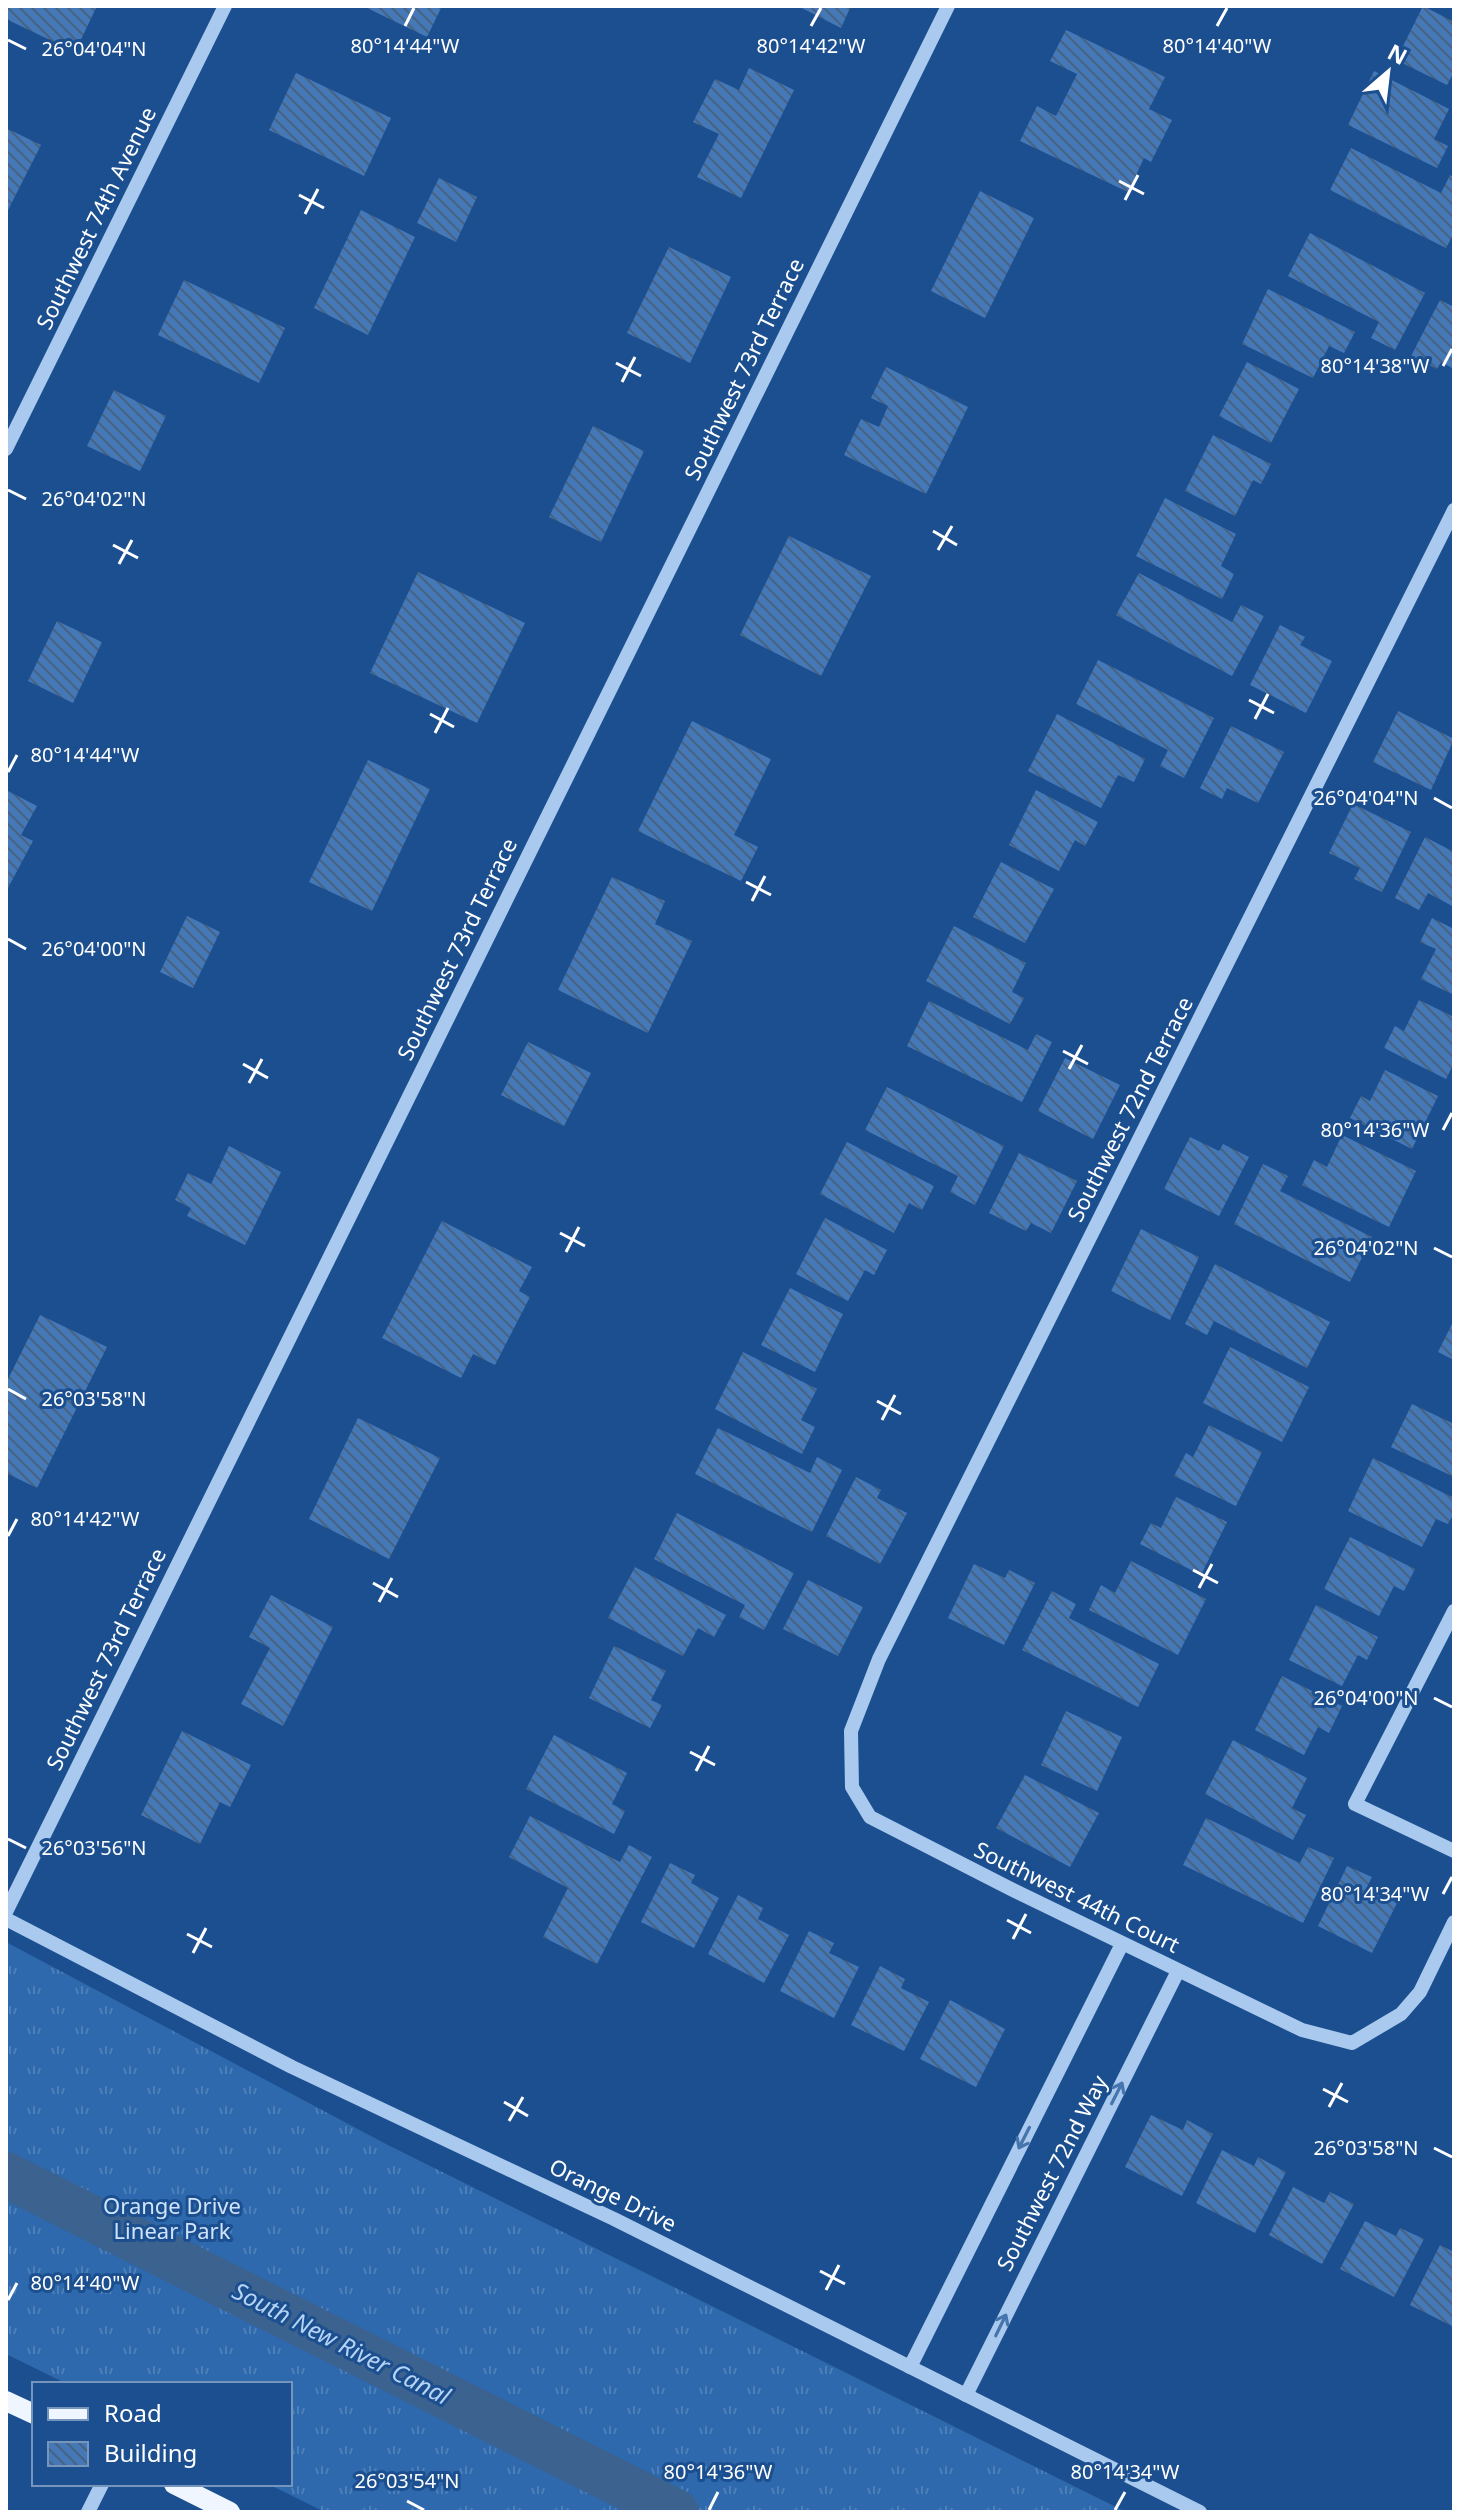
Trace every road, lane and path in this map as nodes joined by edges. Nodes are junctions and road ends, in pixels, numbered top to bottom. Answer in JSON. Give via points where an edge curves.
{"nodes":[{"id":1,"x":225,"y":6,"type":"edge"},
{"id":2,"x":948,"y":6,"type":"edge"},
{"id":3,"x":6,"y":449,"type":"edge"},
{"id":4,"x":1454,"y":510,"type":"edge"},
{"id":5,"x":1454,"y":1611,"type":"edge"},
{"id":6,"x":851,"y":1731,"type":"joint"},
{"id":7,"x":1454,"y":1851,"type":"edge"},
{"id":8,"x":6,"y":1912,"type":"edge"},
{"id":9,"x":6,"y":1919,"type":"edge"},
{"id":10,"x":1454,"y":1922,"type":"edge"},
{"id":11,"x":1122,"y":1944,"type":"junction"},
{"id":12,"x":1178,"y":1971,"type":"junction"},
{"id":13,"x":910,"y":2367,"type":"junction"},
{"id":14,"x":966,"y":2395,"type":"junction"},
{"id":15,"x":6,"y":2401,"type":"edge"},
{"id":16,"x":32,"y":2413,"type":"edge"},
{"id":17,"x":101,"y":2486,"type":"edge"},
{"id":18,"x":178,"y":2486,"type":"edge"},
{"id":19,"x":88,"y":2512,"type":"edge"},
{"id":20,"x":230,"y":2512,"type":"edge"},
{"id":21,"x":1200,"y":2512,"type":"edge"}],
"edges":[{"from":1,"to":3,"type":"street","name":"Southwest 74th Avenue"},
{"from":2,"to":8,"type":"street","name":"Southwest 73rd Terrace"},
{"from":4,"to":6,"type":"street","name":"Southwest 72nd Terrace","via":[[879,1659]]},
{"from":5,"to":7,"type":"street","via":[[1355,1804]]},
{"from":6,"to":11,"type":"street","name":"Southwest 44th Court","via":[[852,1787],[870,1817]]},
{"from":9,"to":13,"type":"street","name":"Orange Drive","via":[[292,2067]]},
{"from":10,"to":12,"type":"street","name":"Southwest 44th Court","via":[[1420,1992],[1401,2014],[1352,2043],[1302,2030]]},
{"from":11,"to":12,"type":"street","name":"Southwest 44th Court"},
{"from":11,"to":13,"type":"street","name":"Southwest 72nd Way","one_way":true},
{"from":14,"to":12,"type":"street","name":"Southwest 72nd Way","one_way":true},
{"from":13,"to":14,"type":"street","name":"Orange Drive"},
{"from":14,"to":21,"type":"street","name":"Orange Drive"},
{"from":15,"to":16,"type":"main road"},
{"from":17,"to":19,"type":"street"},
{"from":18,"to":20,"type":"main road"}]}
